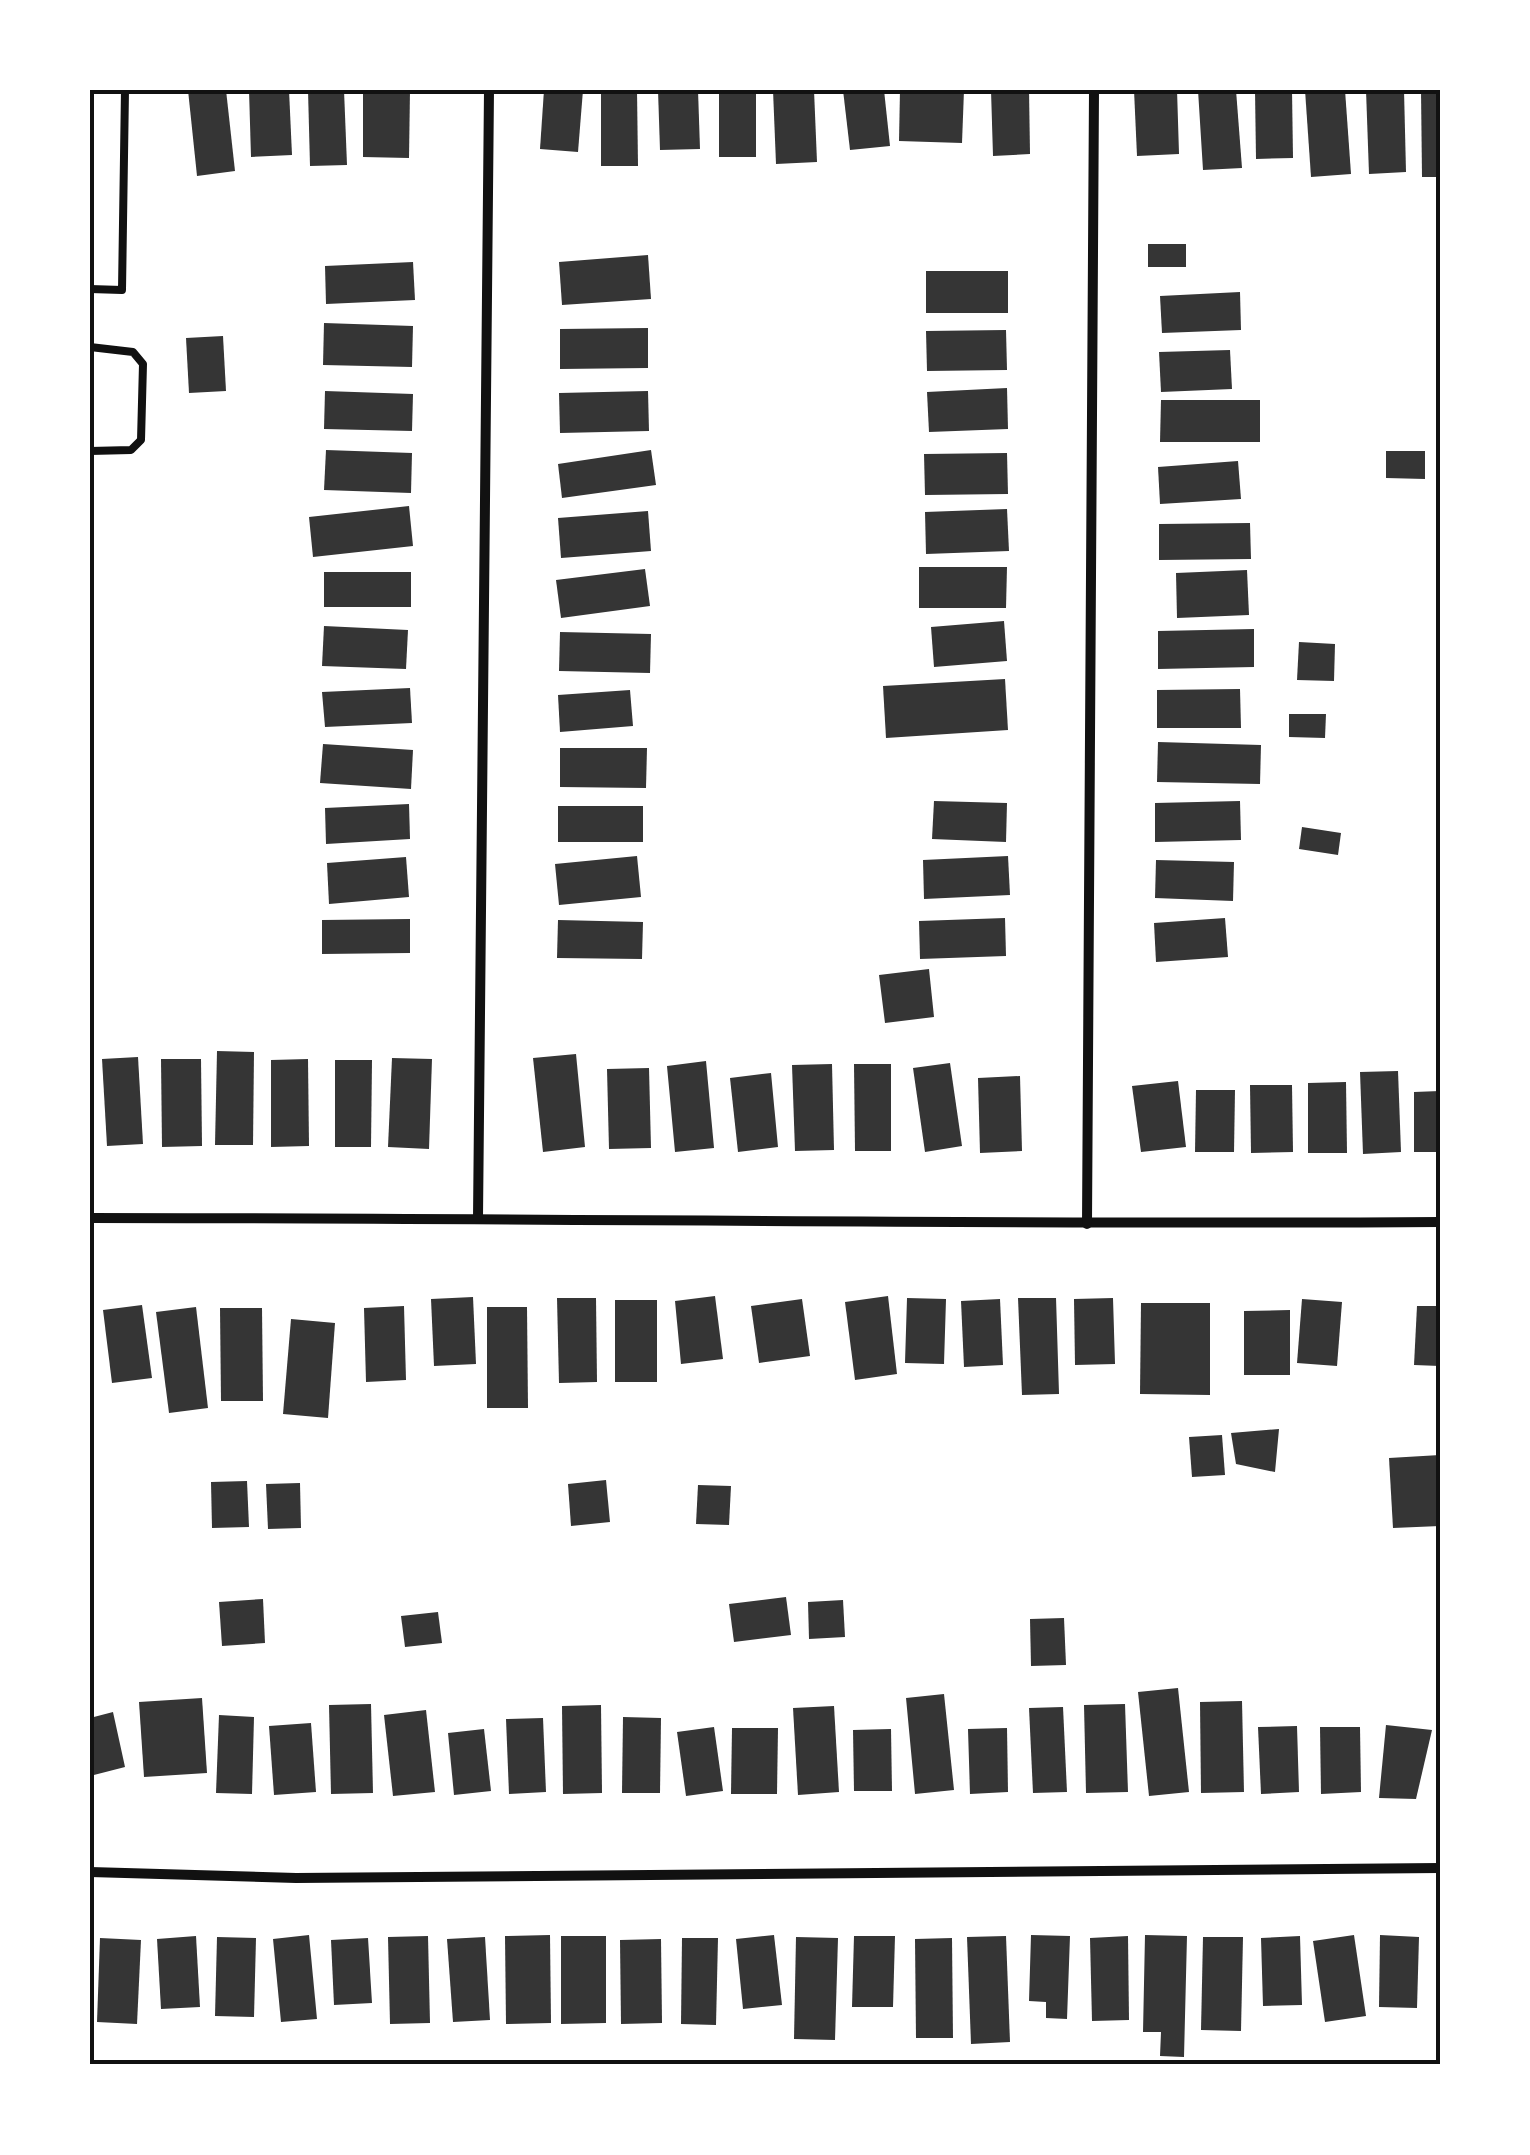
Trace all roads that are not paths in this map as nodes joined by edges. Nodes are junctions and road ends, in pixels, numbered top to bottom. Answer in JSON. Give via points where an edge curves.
{"nodes":[{"id":1,"x":124,"y":90,"type":"edge"},
{"id":2,"x":490,"y":90,"type":"edge"},
{"id":3,"x":1094,"y":90,"type":"edge"},
{"id":4,"x":90,"y":289,"type":"edge"},
{"id":5,"x":90,"y":346,"type":"edge"},
{"id":6,"x":90,"y":451,"type":"edge"},
{"id":7,"x":90,"y":1218,"type":"edge"},
{"id":8,"x":478,"y":1218,"type":"junction"},
{"id":9,"x":1440,"y":1222,"type":"edge"},
{"id":10,"x":1087,"y":1224,"type":"junction"},
{"id":11,"x":1440,"y":1868,"type":"edge"},
{"id":12,"x":90,"y":1872,"type":"edge"}],
"edges":[{"from":1,"to":4,"type":"lane","via":[[122,290]]},
{"from":2,"to":8,"type":"street"},
{"from":3,"to":10,"type":"street"},
{"from":5,"to":6,"type":"lane","via":[[133,352],[143,364],[142,440],[131,450]]},
{"from":7,"to":8,"type":"street"},
{"from":8,"to":10,"type":"street"},
{"from":9,"to":10,"type":"street"},
{"from":11,"to":12,"type":"street","via":[[296,1878]]}]}
